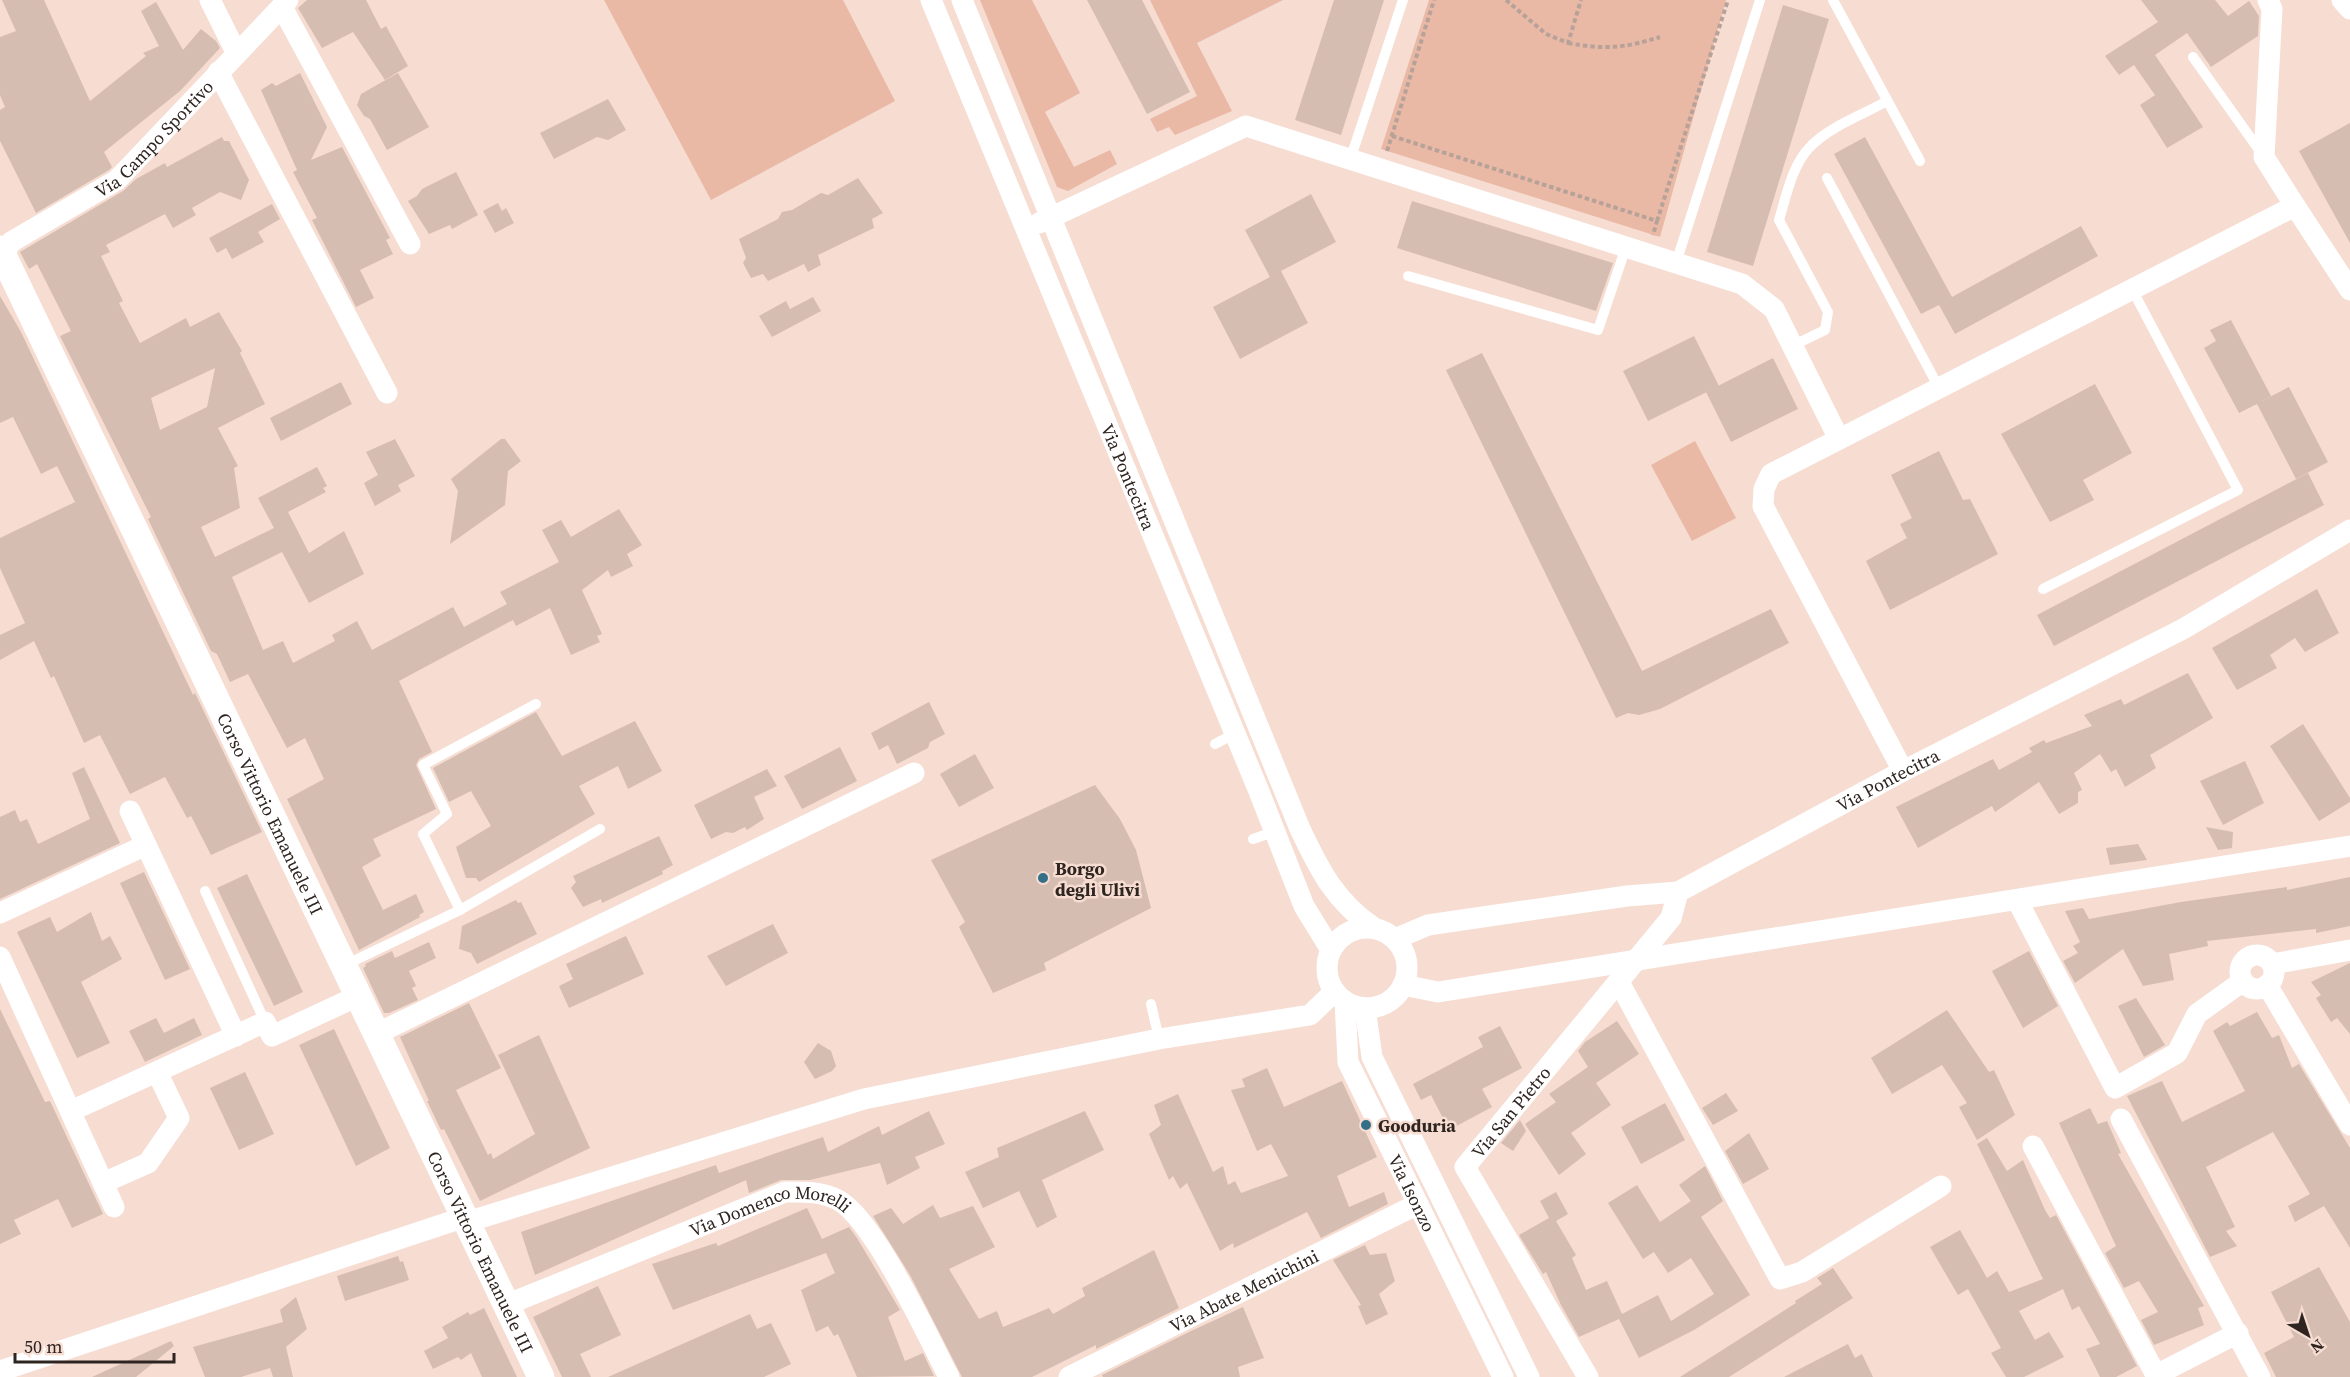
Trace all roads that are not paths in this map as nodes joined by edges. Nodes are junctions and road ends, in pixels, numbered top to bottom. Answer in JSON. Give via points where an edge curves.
{"nodes":[{"id":1,"x":210,"y":0,"type":"edge"},
{"id":2,"x":931,"y":0,"type":"edge"},
{"id":3,"x":962,"y":0,"type":"edge"},
{"id":4,"x":1403,"y":0,"type":"edge"},
{"id":5,"x":1760,"y":0,"type":"edge"},
{"id":6,"x":1833,"y":0,"type":"edge"},
{"id":7,"x":2268,"y":0,"type":"edge"},
{"id":8,"x":2343,"y":0,"type":"edge"},
{"id":9,"x":285,"y":4,"type":"edge"},
{"id":10,"x":2350,"y":9,"type":"edge"},
{"id":11,"x":236,"y":52,"type":"junction"},
{"id":12,"x":2193,"y":57,"type":"dead end"},
{"id":13,"x":218,"y":72,"type":"junction"},
{"id":14,"x":1887,"y":101,"type":"junction"},
{"id":15,"x":2264,"y":157,"type":"junction"},
{"id":16,"x":1350,"y":159,"type":"junction"},
{"id":17,"x":1920,"y":161,"type":"dead end"},
{"id":18,"x":1827,"y":178,"type":"dead end"},
{"id":19,"x":2295,"y":206,"type":"junction"},
{"id":20,"x":1052,"y":217,"type":"junction"},
{"id":21,"x":1025,"y":229,"type":"junction"},
{"id":22,"x":410,"y":244,"type":"dead end"},
{"id":23,"x":1626,"y":247,"type":"junction"},
{"id":24,"x":1,"y":255,"type":"edge"},
{"id":25,"x":1676,"y":263,"type":"junction"},
{"id":26,"x":1408,"y":276,"type":"dead end"},
{"id":27,"x":2132,"y":290,"type":"junction"},
{"id":28,"x":2350,"y":290,"type":"edge"},
{"id":29,"x":1792,"y":346,"type":"junction"},
{"id":30,"x":1939,"y":388,"type":"junction"},
{"id":31,"x":387,"y":393,"type":"dead end"},
{"id":32,"x":1839,"y":439,"type":"junction"},
{"id":33,"x":2350,"y":530,"type":"edge"},
{"id":34,"x":2043,"y":589,"type":"dead end"},
{"id":35,"x":536,"y":704,"type":"dead end"},
{"id":36,"x":1234,"y":734,"type":"junction"},
{"id":37,"x":1215,"y":744,"type":"dead end"},
{"id":38,"x":1903,"y":771,"type":"junction"},
{"id":39,"x":914,"y":773,"type":"dead end"},
{"id":40,"x":130,"y":811,"type":"dead end"},
{"id":41,"x":600,"y":829,"type":"dead end"},
{"id":42,"x":1276,"y":831,"type":"junction"},
{"id":43,"x":1253,"y":839,"type":"dead end"},
{"id":44,"x":146,"y":845,"type":"junction"},
{"id":45,"x":2350,"y":846,"type":"edge"},
{"id":46,"x":205,"y":891,"type":"dead end"},
{"id":47,"x":1678,"y":892,"type":"junction"},
{"id":48,"x":2017,"y":900,"type":"junction"},
{"id":49,"x":460,"y":910,"type":"junction"},
{"id":50,"x":0,"y":913,"type":"edge"},
{"id":51,"x":1374,"y":928,"type":"junction"},
{"id":52,"x":1395,"y":939,"type":"junction"},
{"id":53,"x":1330,"y":950,"type":"junction"},
{"id":54,"x":2350,"y":950,"type":"edge"},
{"id":55,"x":0,"y":957,"type":"edge"},
{"id":56,"x":1637,"y":962,"type":"junction"},
{"id":57,"x":2272,"y":963,"type":"junction"},
{"id":58,"x":345,"y":965,"type":"junction"},
{"id":59,"x":2243,"y":981,"type":"junction"},
{"id":60,"x":1619,"y":982,"type":"junction"},
{"id":61,"x":1403,"y":985,"type":"junction"},
{"id":62,"x":2267,"y":985,"type":"junction"},
{"id":63,"x":360,"y":995,"type":"junction"},
{"id":64,"x":1340,"y":997,"type":"junction"},
{"id":65,"x":1151,"y":1004,"type":"dead end"},
{"id":66,"x":1365,"y":1008,"type":"junction"},
{"id":67,"x":265,"y":1022,"type":"junction"},
{"id":68,"x":378,"y":1034,"type":"junction"},
{"id":69,"x":236,"y":1036,"type":"junction"},
{"id":70,"x":1159,"y":1039,"type":"junction"},
{"id":71,"x":157,"y":1072,"type":"junction"},
{"id":72,"x":71,"y":1111,"type":"junction"},
{"id":73,"x":2121,"y":1119,"type":"dead end"},
{"id":74,"x":2350,"y":1125,"type":"edge"},
{"id":75,"x":2033,"y":1146,"type":"dead end"},
{"id":76,"x":103,"y":1183,"type":"junction"},
{"id":77,"x":1941,"y":1186,"type":"dead end"},
{"id":78,"x":1418,"y":1204,"type":"junction"},
{"id":79,"x":114,"y":1207,"type":"dead end"},
{"id":80,"x":466,"y":1220,"type":"junction"},
{"id":81,"x":507,"y":1305,"type":"junction"},
{"id":82,"x":2238,"y":1333,"type":"junction"},
{"id":83,"x":0,"y":1371,"type":"edge"},
{"id":84,"x":541,"y":1377,"type":"edge"},
{"id":85,"x":950,"y":1377,"type":"edge"},
{"id":86,"x":1069,"y":1377,"type":"edge"},
{"id":87,"x":1503,"y":1377,"type":"edge"},
{"id":88,"x":1529,"y":1377,"type":"edge"},
{"id":89,"x":1588,"y":1377,"type":"edge"},
{"id":90,"x":2260,"y":1377,"type":"edge"}],
"edges":[{"from":1,"to":11,"type":"street"},
{"from":2,"to":21,"type":"street","name":"Via Pontecitra"},
{"from":3,"to":20,"type":"street","name":"Via Pontecitra"},
{"from":4,"to":16,"type":"lane"},
{"from":5,"to":25,"type":"lane"},
{"from":6,"to":14,"type":"lane"},
{"from":7,"to":15,"type":"street","via":[[2272,9]]},
{"from":8,"to":10,"type":"street"},
{"from":9,"to":11,"type":"street","name":"Via Campo Sportivo"},
{"from":9,"to":22,"type":"street"},
{"from":11,"to":13,"type":"street","name":"Via Campo Sportivo"},
{"from":12,"to":15,"type":"lane"},
{"from":13,"to":24,"type":"street","name":"Via Campo Sportivo","via":[[117,180],[11,242]]},
{"from":13,"to":31,"type":"street"},
{"from":14,"to":17,"type":"lane"},
{"from":14,"to":29,"type":"lane","via":[[1817,141],[1792,178],[1779,220],[1828,312],[1825,330]]},
{"from":15,"to":19,"type":"street"},
{"from":16,"to":20,"type":"street","via":[[1246,126]]},
{"from":16,"to":23,"type":"street"},
{"from":18,"to":30,"type":"lane"},
{"from":19,"to":27,"type":"street"},
{"from":19,"to":28,"type":"street"},
{"from":20,"to":21,"type":"street"},
{"from":20,"to":51,"type":"street","name":"Via Pontecitra","via":[[1300,829],[1336,895],[1353,914]]},
{"from":21,"to":36,"type":"street","name":"Via Pontecitra"},
{"from":23,"to":25,"type":"street"},
{"from":23,"to":26,"type":"lane","via":[[1598,330]]},
{"from":24,"to":58,"type":"street","name":"Corso Vittorio Emanuele III"},
{"from":25,"to":29,"type":"street","via":[[1742,284],[1774,309]]},
{"from":27,"to":30,"type":"street"},
{"from":27,"to":34,"type":"lane","via":[[2238,490]]},
{"from":29,"to":32,"type":"street"},
{"from":30,"to":32,"type":"street"},
{"from":32,"to":38,"type":"street","via":[[1771,474],[1764,489],[1763,506]]},
{"from":33,"to":38,"type":"street","name":"Via Pontecitra","via":[[2182,629]]},
{"from":35,"to":49,"type":"lane","via":[[423,765],[447,814],[423,834]]},
{"from":36,"to":37,"type":"lane"},
{"from":36,"to":42,"type":"street","name":"Via Pontecitra"},
{"from":38,"to":47,"type":"street","name":"Via Pontecitra"},
{"from":39,"to":68,"type":"street"},
{"from":40,"to":44,"type":"street"},
{"from":41,"to":49,"type":"lane"},
{"from":42,"to":43,"type":"lane"},
{"from":42,"to":53,"type":"street","name":"Via Pontecitra","via":[[1304,906]]},
{"from":44,"to":50,"type":"street"},
{"from":44,"to":69,"type":"street"},
{"from":45,"to":48,"type":"street"},
{"from":46,"to":67,"type":"lane"},
{"from":47,"to":52,"type":"street","name":"Via Pontecitra","via":[[1428,925]]},
{"from":47,"to":56,"type":"street","name":"Via San Pietro","via":[[1671,918]]},
{"from":48,"to":56,"type":"street"},
{"from":48,"to":59,"type":"street","via":[[2115,1088],[2177,1053],[2197,1014]]},
{"from":49,"to":58,"type":"lane"},
{"from":51,"to":52,"type":"street"},
{"from":51,"to":53,"type":"street","via":[[1350,931]]},
{"from":52,"to":61,"type":"street","via":[[1403,950],[1407,969]]},
{"from":53,"to":64,"type":"street","via":[[1327,976]]},
{"from":54,"to":57,"type":"street"},
{"from":55,"to":72,"type":"street"},
{"from":56,"to":60,"type":"street","name":"Via San Pietro"},
{"from":56,"to":61,"type":"street","via":[[1438,992]]},
{"from":57,"to":59,"type":"street","via":[[2259,955],[2249,957],[2241,970]]},
{"from":57,"to":62,"type":"street","via":[[2274,973]]},
{"from":58,"to":63,"type":"street","name":"Corso Vittorio Emanuele III"},
{"from":59,"to":62,"type":"street","via":[[2252,987]]},
{"from":60,"to":77,"type":"street","via":[[1780,1279],[1802,1272]]},
{"from":60,"to":89,"type":"street","name":"Via San Pietro","via":[[1465,1167]]},
{"from":61,"to":66,"type":"street","via":[[1388,1002]]},
{"from":62,"to":74,"type":"street"},
{"from":63,"to":67,"type":"street","via":[[272,1036]]},
{"from":63,"to":68,"type":"street","name":"Corso Vittorio Emanuele III"},
{"from":64,"to":66,"type":"street"},
{"from":64,"to":70,"type":"street","via":[[1310,1015]]},
{"from":64,"to":78,"type":"street","name":"Via Isonzo","via":[[1348,1062]]},
{"from":65,"to":70,"type":"lane"},
{"from":66,"to":88,"type":"street","name":"Via Isonzo","via":[[1372,1057]]},
{"from":67,"to":69,"type":"street"},
{"from":68,"to":80,"type":"street","name":"Corso Vittorio Emanuele III"},
{"from":69,"to":71,"type":"street"},
{"from":70,"to":80,"type":"street","via":[[864,1099]]},
{"from":71,"to":72,"type":"street"},
{"from":71,"to":76,"type":"street","via":[[178,1118],[148,1163]]},
{"from":72,"to":76,"type":"street"},
{"from":73,"to":82,"type":"street"},
{"from":75,"to":82,"type":"street","via":[[2156,1375]]},
{"from":76,"to":79,"type":"street"},
{"from":78,"to":86,"type":"street","name":"Via Abate Menichini"},
{"from":78,"to":87,"type":"street","name":"Via Isonzo"},
{"from":80,"to":81,"type":"street","name":"Corso Vittorio Emanuele III"},
{"from":80,"to":83,"type":"street"},
{"from":81,"to":84,"type":"street","name":"Corso Vittorio Emanuele III"},
{"from":81,"to":85,"type":"street","name":"Via Domenco Morelli","via":[[785,1192],[817,1192],[840,1200],[862,1221]]},
{"from":82,"to":90,"type":"street"}]}
